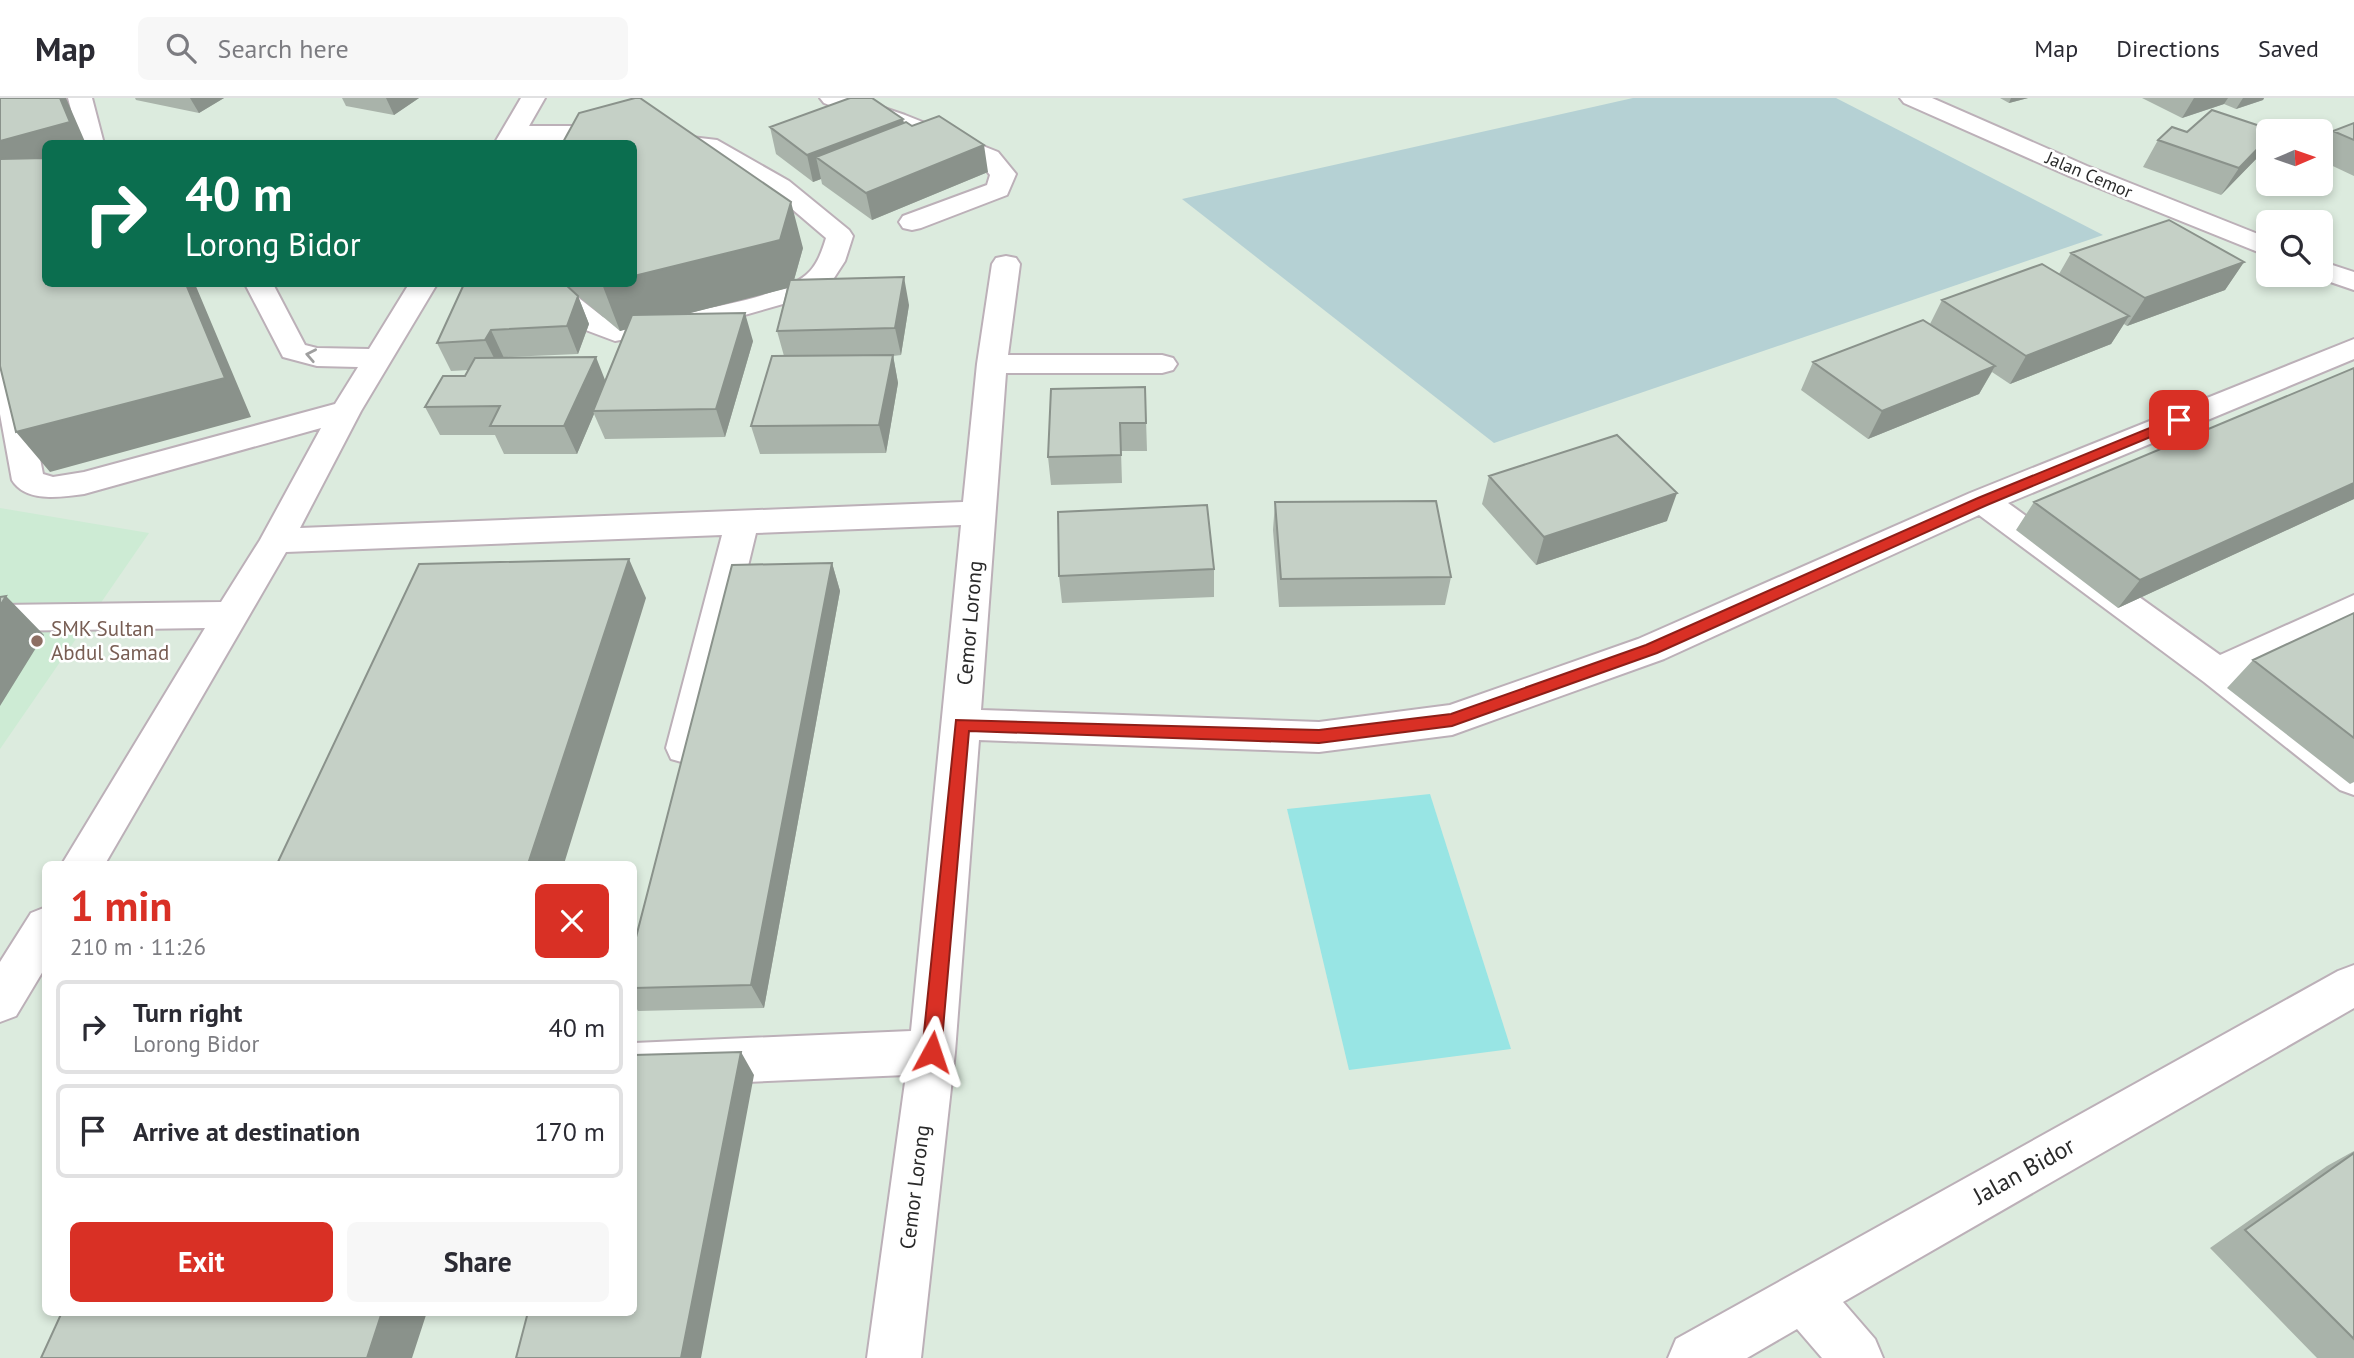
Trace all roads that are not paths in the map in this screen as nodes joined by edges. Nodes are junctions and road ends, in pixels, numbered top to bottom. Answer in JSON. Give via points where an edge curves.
{"nodes":[{"id":1,"x":80,"y":98,"type":"edge"},
{"id":2,"x":533,"y":98,"type":"edge"},
{"id":3,"x":832,"y":98,"type":"edge"},
{"id":4,"x":1912,"y":98,"type":"edge"},
{"id":5,"x":509,"y":138,"type":"edge"},
{"id":6,"x":91,"y":140,"type":"edge"},
{"id":7,"x":912,"y":222,"type":"dead end"},
{"id":8,"x":2256,"y":243,"type":"edge"},
{"id":9,"x":1006,"y":264,"type":"dead end"},
{"id":10,"x":2333,"y":274,"type":"edge"},
{"id":11,"x":2354,"y":282,"type":"edge"},
{"id":12,"x":261,"y":287,"type":"edge"},
{"id":13,"x":421,"y":287,"type":"edge"},
{"id":14,"x":548,"y":287,"type":"edge"},
{"id":15,"x":0,"y":331,"type":"edge"},
{"id":16,"x":2353,"y":350,"type":"edge"},
{"id":17,"x":379,"y":358,"type":"junction"},
{"id":18,"x":992,"y":364,"type":"junction"},
{"id":19,"x":1162,"y":364,"type":"dead end"},
{"id":20,"x":346,"y":411,"type":"junction"},
{"id":21,"x":1982,"y":501,"type":"junction"},
{"id":22,"x":978,"y":513,"type":"junction"},
{"id":23,"x":742,"y":522,"type":"junction"},
{"id":24,"x":456,"y":536,"type":"junction"},
{"id":25,"x":276,"y":541,"type":"junction"},
{"id":26,"x":439,"y":574,"type":"edge"},
{"id":27,"x":2354,"y":608,"type":"edge"},
{"id":28,"x":232,"y":615,"type":"junction"},
{"id":29,"x":0,"y":618,"type":"edge"},
{"id":30,"x":2217,"y":672,"type":"junction"},
{"id":31,"x":962,"y":724,"type":"junction"},
{"id":32,"x":678,"y":779,"type":"edge"},
{"id":33,"x":2354,"y":779,"type":"edge"},
{"id":34,"x":85,"y":861,"type":"edge"},
{"id":35,"x":42,"y":933,"type":"edge"},
{"id":36,"x":2354,"y":985,"type":"edge"},
{"id":37,"x":0,"y":1002,"type":"edge"},
{"id":38,"x":932,"y":1052,"type":"junction"},
{"id":39,"x":637,"y":1066,"type":"edge"},
{"id":40,"x":1804,"y":1296,"type":"junction"},
{"id":41,"x":894,"y":1358,"type":"edge"},
{"id":42,"x":1695,"y":1358,"type":"edge"},
{"id":43,"x":1856,"y":1358,"type":"edge"}],
"edges":[{"from":1,"to":6,"type":"street"},
{"from":2,"to":5,"type":"street"},
{"from":3,"to":7,"type":"street","via":[[989,157],[1003,174],[998,191]]},
{"from":4,"to":8,"type":"street","name":"Jalan Cemor"},
{"from":5,"to":14,"type":"street","via":[[597,133],[708,145],[780,186],[840,236],[833,260],[813,284],[773,300],[615,332],[593,323]]},
{"from":9,"to":18,"type":"street","name":"Cemor Lorong"},
{"from":10,"to":11,"type":"street"},
{"from":17,"to":12,"type":"street","one_way":true,"via":[[317,357],[293,351]]},
{"from":13,"to":17,"type":"street"},
{"from":15,"to":20,"type":"street","via":[[28,480],[52,488]]},
{"from":16,"to":21,"type":"street"},
{"from":17,"to":20,"type":"street"},
{"from":18,"to":19,"type":"street"},
{"from":18,"to":22,"type":"street","name":"Cemor Lorong"},
{"from":20,"to":25,"type":"street"},
{"from":21,"to":30,"type":"street"},
{"from":21,"to":31,"type":"street","via":[[1651,649],[1452,720],[1319,737]]},
{"from":22,"to":23,"type":"street"},
{"from":22,"to":31,"type":"street","name":"Cemor Lorong"},
{"from":23,"to":24,"type":"street"},
{"from":23,"to":32,"type":"street"},
{"from":24,"to":25,"type":"street"},
{"from":24,"to":26,"type":"street"},
{"from":25,"to":28,"type":"street"},
{"from":27,"to":30,"type":"street"},
{"from":28,"to":29,"type":"street"},
{"from":28,"to":34,"type":"street"},
{"from":30,"to":33,"type":"street"},
{"from":31,"to":38,"type":"street","name":"Cemor Lorong"},
{"from":35,"to":37,"type":"street"},
{"from":36,"to":40,"type":"street","name":"Jalan Bidor"},
{"from":38,"to":39,"type":"street"},
{"from":38,"to":41,"type":"street","name":"Cemor Lorong"},
{"from":40,"to":42,"type":"street","name":"Jalan Bidor"},
{"from":40,"to":43,"type":"street"}]}
